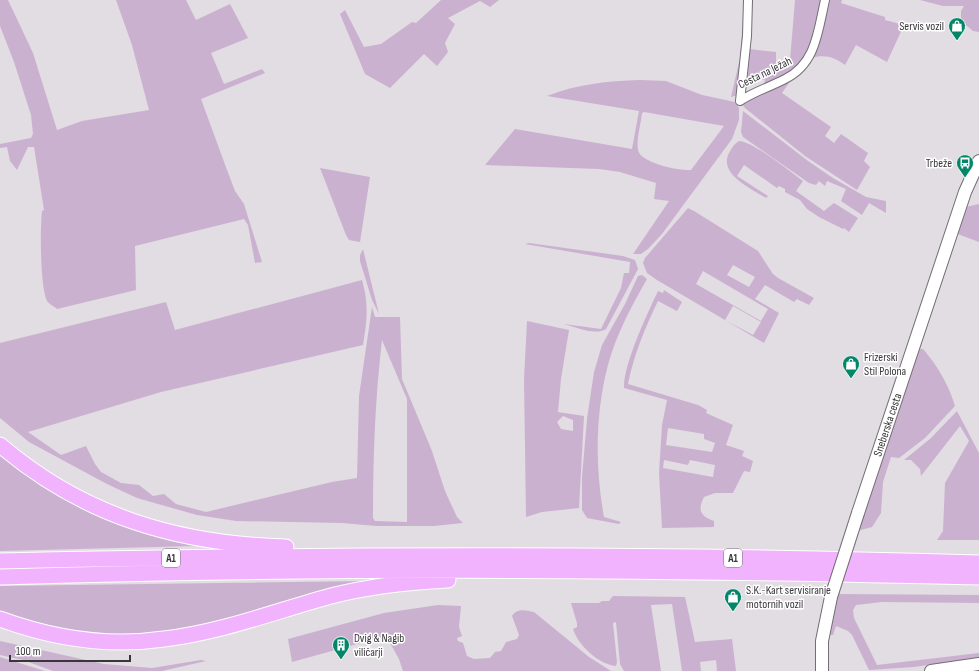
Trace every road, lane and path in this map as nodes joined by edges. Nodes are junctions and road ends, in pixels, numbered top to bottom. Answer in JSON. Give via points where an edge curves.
{"nodes":[{"id":1,"x":748,"y":0,"type":"edge"},
{"id":2,"x":825,"y":0,"type":"edge"},
{"id":3,"x":979,"y":161,"type":"edge"},
{"id":4,"x":0,"y":445,"type":"edge"},
{"id":5,"x":342,"y":556,"type":"junction"},
{"id":6,"x":0,"y":561,"type":"edge"},
{"id":7,"x":979,"y":563,"type":"edge"},
{"id":8,"x":508,"y":570,"type":"junction"},
{"id":9,"x":0,"y":576,"type":"edge"},
{"id":10,"x":979,"y":577,"type":"edge"},
{"id":11,"x":0,"y":619,"type":"edge"},
{"id":12,"x":979,"y":664,"type":"edge"},
{"id":13,"x":822,"y":671,"type":"edge"},
{"id":14,"x":931,"y":671,"type":"edge"}],
"edges":[{"from":1,"to":2,"type":"street","name":"Cesta na Ježah","via":[[740,101],[785,79],[804,65],[812,54]]},
{"from":3,"to":13,"type":"street","name":"Sneberska cesta","bridge":true,"via":[[964,192],[831,597],[822,641]]},
{"from":4,"to":5,"type":"highway","via":[[34,472],[70,494],[147,527],[208,541],[316,549]]},
{"from":5,"to":6,"type":"highway","number":"A1"},
{"from":5,"to":7,"type":"highway","number":"A1","via":[[611,556]]},
{"from":8,"to":9,"type":"highway","number":"A1"},
{"from":8,"to":10,"type":"highway","number":"A1"},
{"from":8,"to":11,"type":"highway","via":[[480,579],[414,582],[365,588],[212,630],[163,640],[120,642],[76,639]]},
{"from":12,"to":14,"type":"street"}]}
